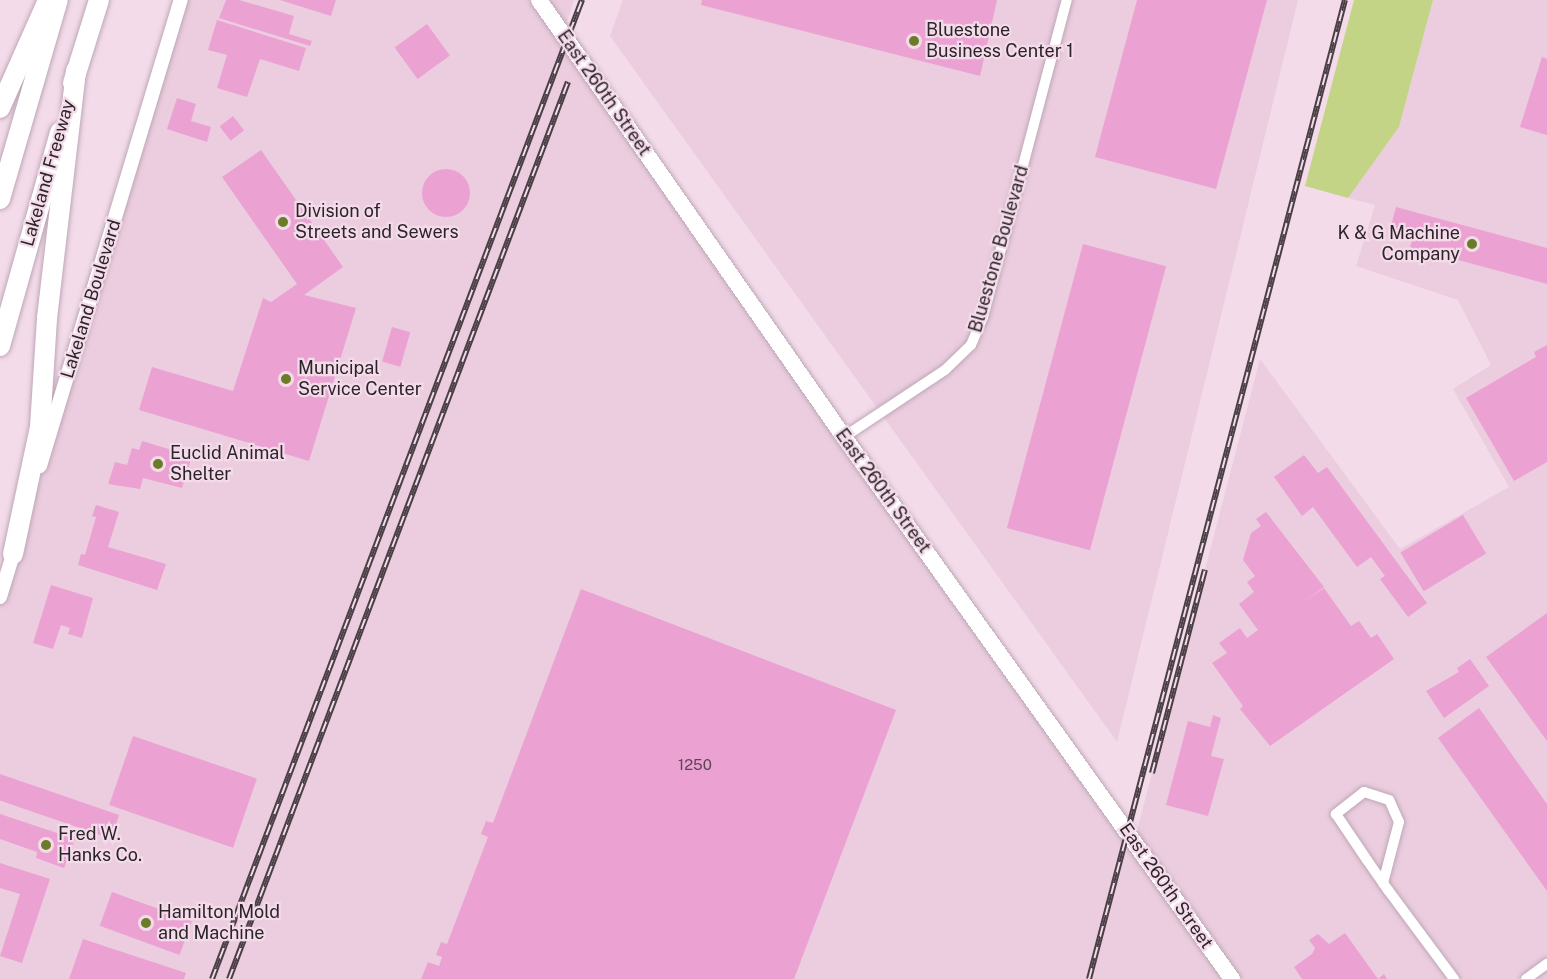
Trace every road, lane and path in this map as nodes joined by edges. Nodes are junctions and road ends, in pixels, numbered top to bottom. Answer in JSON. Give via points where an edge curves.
{"nodes":[{"id":1,"x":48,"y":0,"type":"edge"},
{"id":2,"x":58,"y":0,"type":"edge"},
{"id":3,"x":99,"y":0,"type":"edge"},
{"id":4,"x":181,"y":0,"type":"edge"},
{"id":5,"x":539,"y":0,"type":"edge"},
{"id":6,"x":1067,"y":0,"type":"edge"},
{"id":7,"x":76,"y":71,"type":"junction"},
{"id":8,"x":0,"y":108,"type":"edge"},
{"id":9,"x":0,"y":199,"type":"edge"},
{"id":10,"x":0,"y":346,"type":"edge"},
{"id":11,"x":844,"y":437,"type":"junction"},
{"id":12,"x":14,"y":554,"type":"junction"},
{"id":13,"x":0,"y":597,"type":"edge"},
{"id":14,"x":1383,"y":883,"type":"junction"},
{"id":15,"x":1547,"y":964,"type":"edge"},
{"id":16,"x":1232,"y":979,"type":"edge"},
{"id":17,"x":1454,"y":979,"type":"edge"},
{"id":18,"x":1526,"y":979,"type":"edge"}],
"edges":[{"from":1,"to":8,"type":"highway"},
{"from":2,"to":9,"type":"highway"},
{"from":3,"to":7,"type":"highway","name":"Lakeland Freeway"},
{"from":4,"to":12,"type":"street","name":"Lakeland Boulevard"},
{"from":5,"to":11,"type":"main road","name":"East 260th Street"},
{"from":6,"to":11,"type":"street","name":"Bluestone Boulevard","via":[[983,317],[971,345],[945,370]]},
{"from":7,"to":10,"type":"highway","name":"Lakeland Freeway"},
{"from":7,"to":12,"type":"highway","via":[[47,318],[40,427]]},
{"from":11,"to":16,"type":"main road","name":"East 260th Street"},
{"from":12,"to":13,"type":"street","name":"Lakeland Boulevard"},
{"from":14,"to":14,"type":"street","via":[[1336,814],[1364,792],[1389,800],[1399,822]]},
{"from":14,"to":17,"type":"street"},
{"from":15,"to":18,"type":"street"}]}
